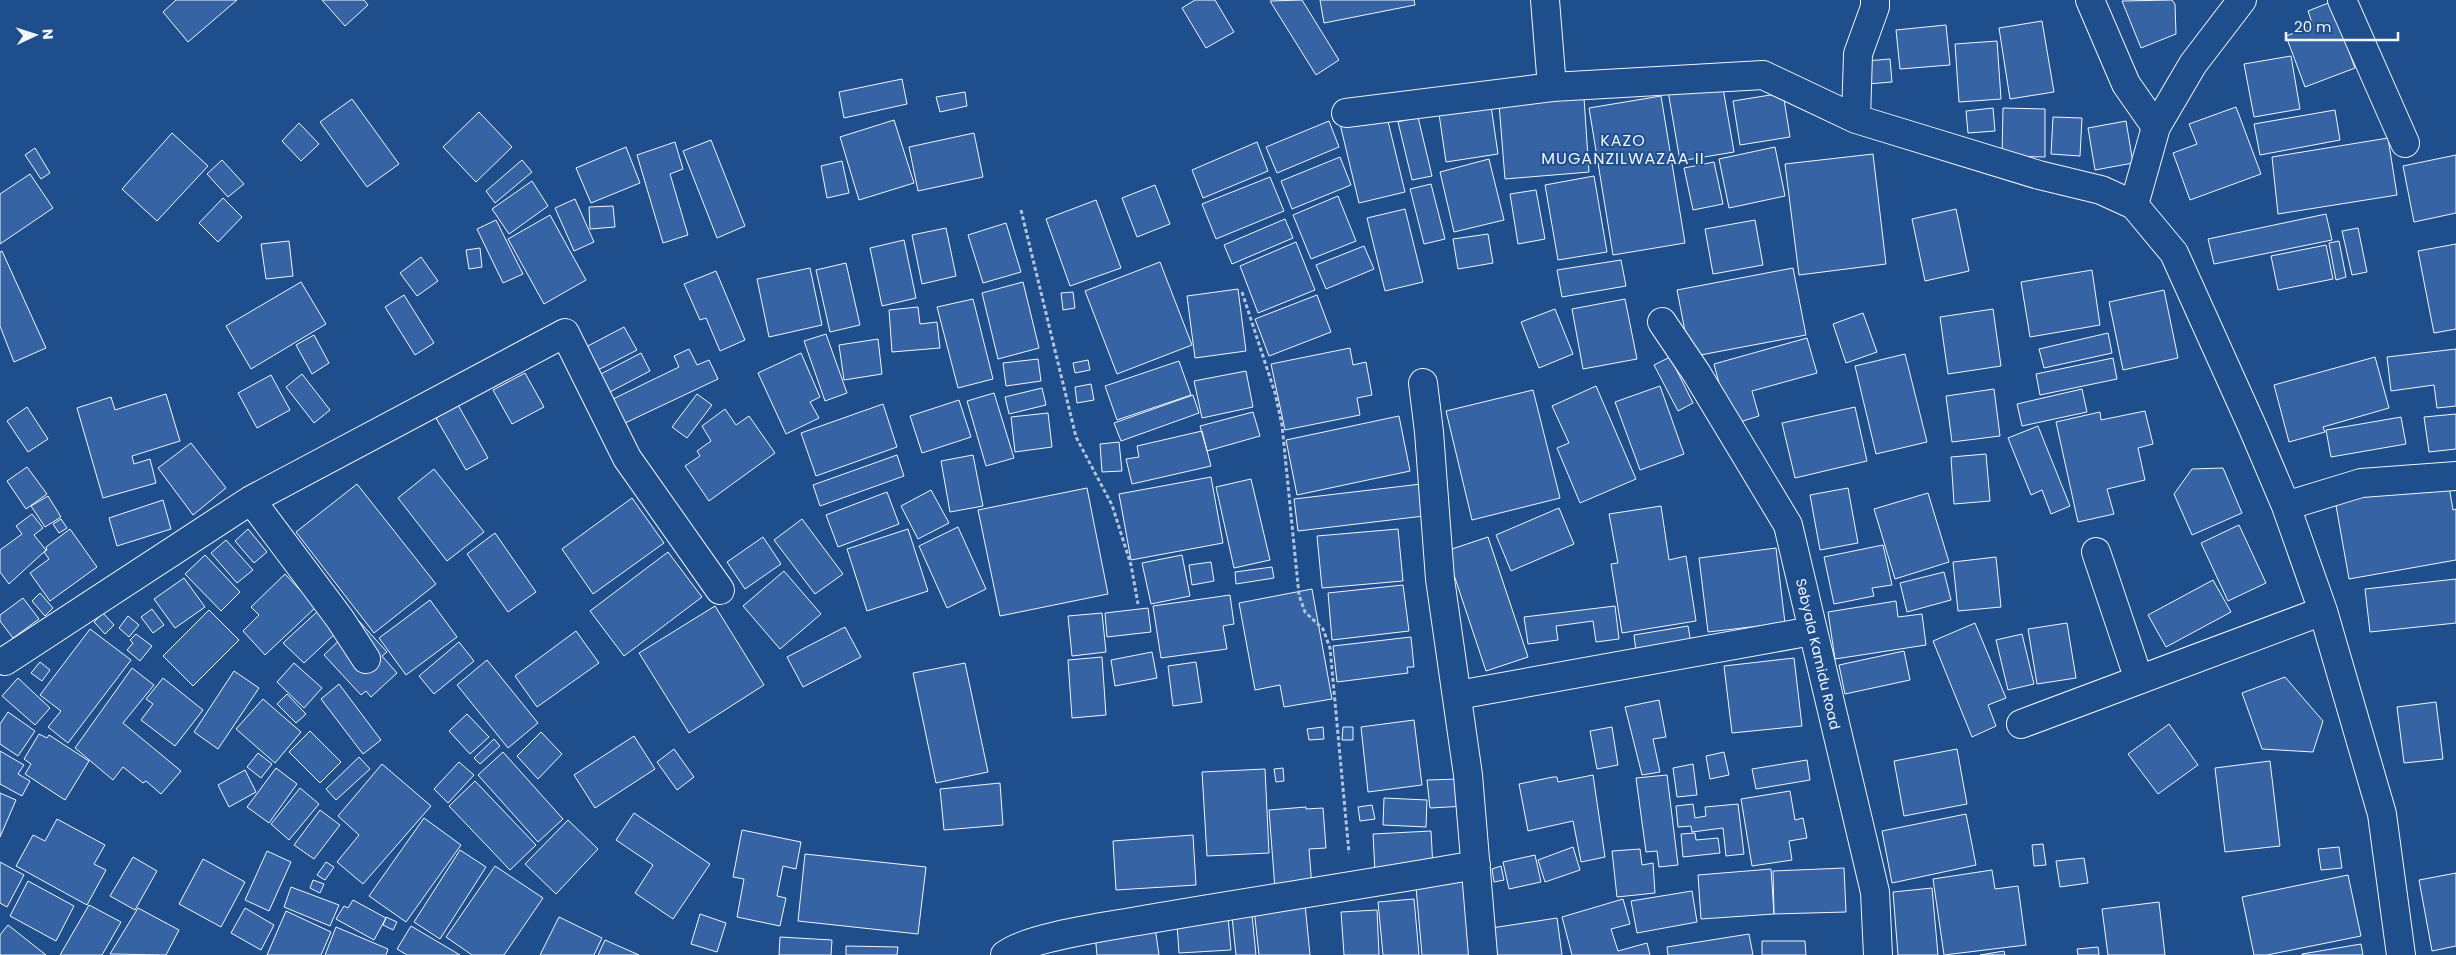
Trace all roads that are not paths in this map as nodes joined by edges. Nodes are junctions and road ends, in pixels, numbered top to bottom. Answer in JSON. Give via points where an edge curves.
{"nodes":[{"id":1,"x":1545,"y":0,"type":"edge"},
{"id":2,"x":1875,"y":0,"type":"edge"},
{"id":3,"x":2090,"y":0,"type":"edge"},
{"id":4,"x":2242,"y":0,"type":"edge"},
{"id":5,"x":2342,"y":0,"type":"edge"},
{"id":6,"x":1552,"y":87,"type":"junction"},
{"id":7,"x":1346,"y":113,"type":"dead end"},
{"id":8,"x":1856,"y":119,"type":"junction"},
{"id":9,"x":2156,"y":127,"type":"junction"},
{"id":10,"x":2405,"y":143,"type":"dead end"},
{"id":11,"x":2134,"y":205,"type":"junction"},
{"id":12,"x":1662,"y":322,"type":"dead end"},
{"id":13,"x":1423,"y":383,"type":"dead end"},
{"id":14,"x":2456,"y":476,"type":"edge"},
{"id":15,"x":251,"y":500,"type":"junction"},
{"id":16,"x":2286,"y":506,"type":"junction"},
{"id":17,"x":2096,"y":552,"type":"dead end"},
{"id":18,"x":720,"y":590,"type":"dead end"},
{"id":19,"x":2324,"y":611,"type":"junction"},
{"id":20,"x":1812,"y":631,"type":"junction"},
{"id":21,"x":366,"y":660,"type":"dead end"},
{"id":22,"x":2,"y":663,"type":"edge"},
{"id":23,"x":2139,"y":680,"type":"junction"},
{"id":24,"x":1458,"y":695,"type":"junction"},
{"id":25,"x":2022,"y":724,"type":"dead end"},
{"id":26,"x":1476,"y":865,"type":"junction"},
{"id":27,"x":1005,"y":955,"type":"edge"},
{"id":28,"x":1484,"y":955,"type":"edge"},
{"id":29,"x":1878,"y":955,"type":"edge"},
{"id":30,"x":2401,"y":955,"type":"edge"}],
"edges":[{"from":1,"to":6,"type":"street"},
{"from":2,"to":8,"type":"street","via":[[1858,54]]},
{"from":3,"to":9,"type":"street","via":[[2126,84]]},
{"from":4,"to":9,"type":"street","via":[[2193,64]]},
{"from":5,"to":10,"type":"street"},
{"from":6,"to":7,"type":"street"},
{"from":6,"to":8,"type":"street","via":[[1763,75]]},
{"from":8,"to":11,"type":"street","via":[[2039,175],[2101,190]]},
{"from":9,"to":11,"type":"street"},
{"from":11,"to":16,"type":"street","via":[[2174,253]]},
{"from":12,"to":20,"type":"street","name":"Sebyala Kamidu Road","via":[[1698,374],[1788,525]]},
{"from":13,"to":24,"type":"street","via":[[1430,432],[1440,579]]},
{"from":14,"to":16,"type":"street","via":[[2361,483]]},
{"from":15,"to":18,"type":"street","via":[[565,333],[627,458]]},
{"from":15,"to":21,"type":"street","via":[[340,619]]},
{"from":15,"to":22,"type":"street"},
{"from":16,"to":19,"type":"street"},
{"from":17,"to":23,"type":"street"},
{"from":19,"to":23,"type":"street"},
{"from":19,"to":30,"type":"street","via":[[2382,814]]},
{"from":20,"to":24,"type":"street"},
{"from":20,"to":29,"type":"street","name":"Sebyala Kamidu Road","via":[[1875,892]]},
{"from":23,"to":25,"type":"street"},
{"from":24,"to":26,"type":"street"},
{"from":26,"to":27,"type":"street","via":[[1101,928],[1026,944]]},
{"from":26,"to":28,"type":"street"}]}
